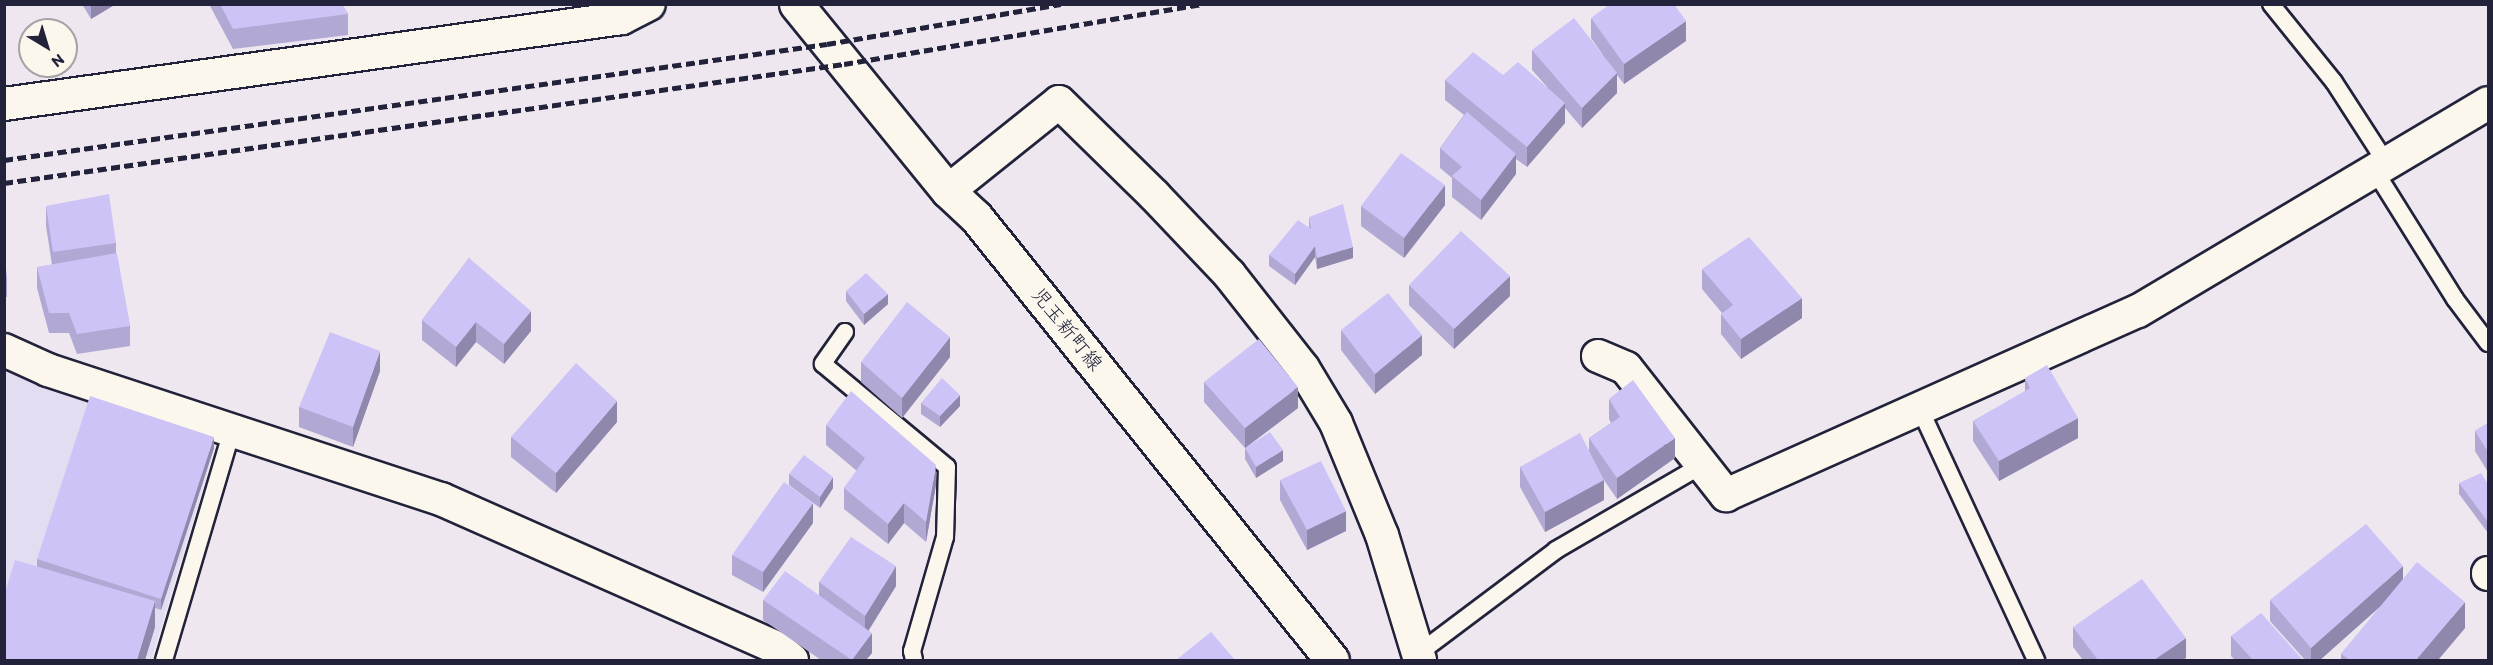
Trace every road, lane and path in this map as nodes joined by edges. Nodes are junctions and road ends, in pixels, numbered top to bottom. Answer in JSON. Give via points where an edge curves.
{"nodes":[{"id":1,"x":649,"y":4,"type":"edge"},
{"id":2,"x":796,"y":4,"type":"edge"},
{"id":3,"x":2271,"y":4,"type":"edge"},
{"id":4,"x":4,"y":104,"type":"edge"},
{"id":5,"x":2488,"y":104,"type":"edge"},
{"id":6,"x":2381,"y":168,"type":"junction"},
{"id":7,"x":948,"y":191,"type":"junction"},
{"id":8,"x":845,"y":332,"type":"dead end"},
{"id":9,"x":2488,"y":343,"type":"edge"},
{"id":10,"x":4,"y":350,"type":"edge"},
{"id":11,"x":1598,"y":356,"type":"dead end"},
{"id":12,"x":1920,"y":409,"type":"junction"},
{"id":13,"x":232,"y":431,"type":"junction"},
{"id":14,"x":1702,"y":465,"type":"junction"},
{"id":15,"x":1420,"y":657,"type":"edge"},
{"id":16,"x":164,"y":660,"type":"edge"},
{"id":17,"x":792,"y":660,"type":"edge"},
{"id":18,"x":914,"y":660,"type":"edge"},
{"id":19,"x":1332,"y":660,"type":"edge"},
{"id":20,"x":2036,"y":660,"type":"edge"}],
"edges":[{"from":1,"to":4,"type":"street","via":[[622,18]]},
{"from":2,"to":7,"type":"main road","name":"児玉新町線"},
{"from":3,"to":6,"type":"lane","via":[[2334,82]]},
{"from":5,"to":6,"type":"street"},
{"from":6,"to":9,"type":"lane","via":[[2455,299]]},
{"from":6,"to":12,"type":"street","via":[[2138,311]]},
{"from":7,"to":15,"type":"street","via":[[1059,102],[1123,164],[1229,274],[1303,368],[1336,423],[1382,535]]},
{"from":7,"to":19,"type":"main road","name":"児玉新町線","via":[[983,226]]},
{"from":8,"to":18,"type":"lane","via":[[823,364],[947,467],[945,537],[912,651]]},
{"from":10,"to":13,"type":"street","via":[[48,370]]},
{"from":11,"to":14,"type":"street","via":[[1626,368]]},
{"from":12,"to":14,"type":"street","via":[[1726,495]]},
{"from":12,"to":20,"type":"lane"},
{"from":13,"to":16,"type":"lane"},
{"from":13,"to":17,"type":"street","via":[[441,499],[779,649]]},
{"from":14,"to":15,"type":"lane","via":[[1556,550]]}]}
